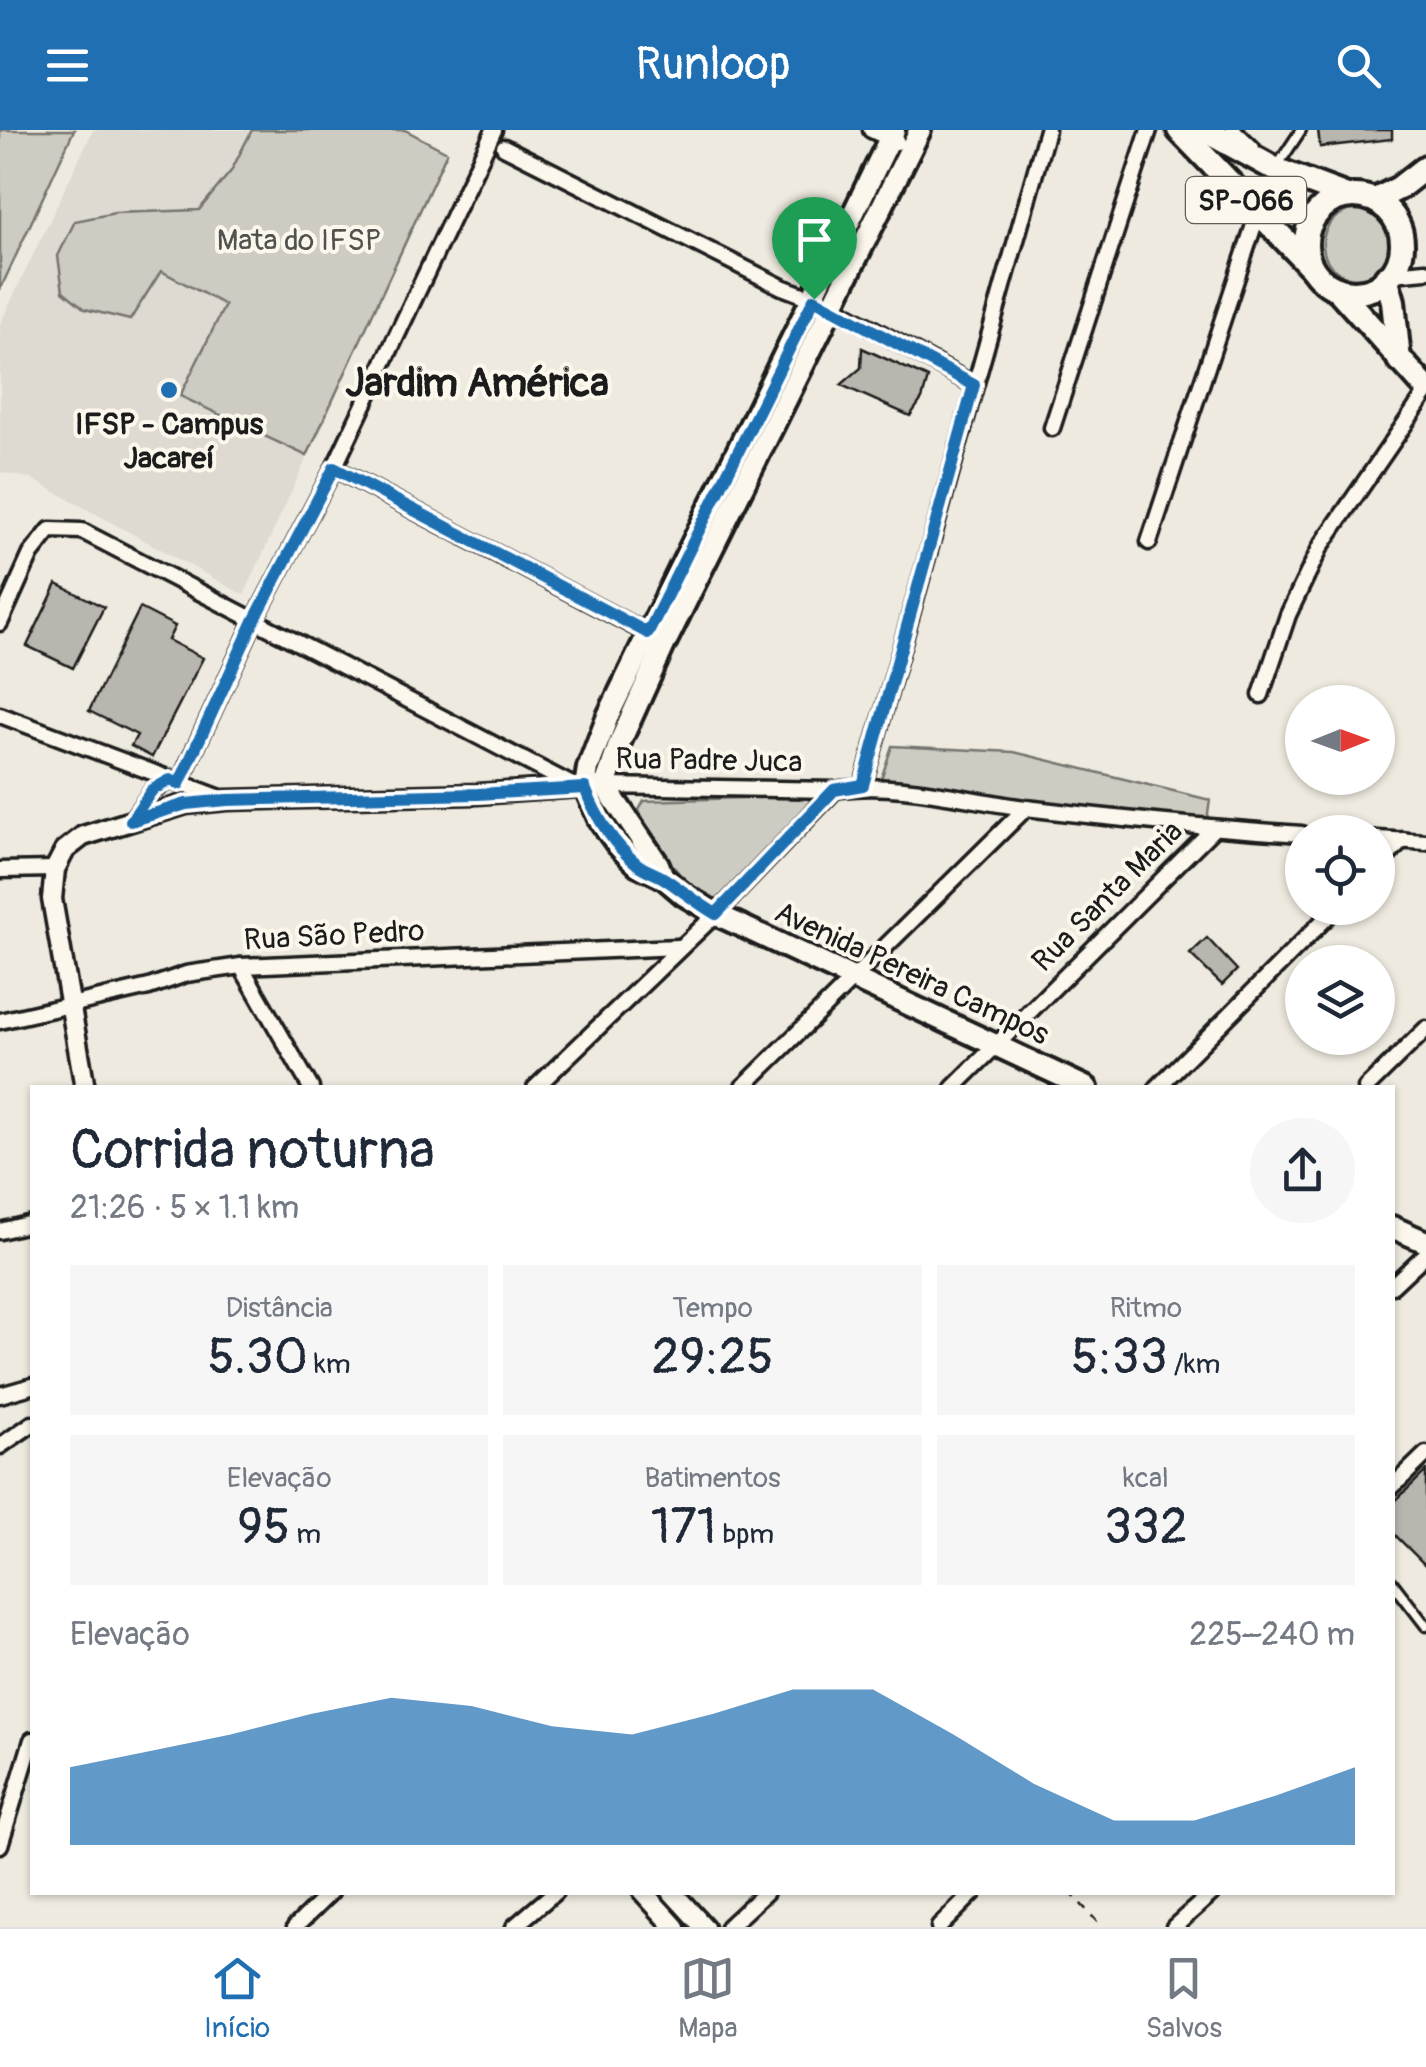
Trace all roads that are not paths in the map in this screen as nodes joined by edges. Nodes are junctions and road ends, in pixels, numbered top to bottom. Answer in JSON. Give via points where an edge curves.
{"nodes":[{"id":1,"x":494,"y":130,"type":"edge"},
{"id":2,"x":1047,"y":130,"type":"edge"},
{"id":3,"x":1148,"y":130,"type":"edge"},
{"id":4,"x":1179,"y":130,"type":"edge"},
{"id":5,"x":1204,"y":130,"type":"edge"},
{"id":6,"x":1232,"y":130,"type":"edge"},
{"id":7,"x":1301,"y":130,"type":"edge"},
{"id":8,"x":885,"y":133,"type":"edge"},
{"id":9,"x":916,"y":139,"type":"edge"},
{"id":10,"x":504,"y":147,"type":"dead end"},
{"id":11,"x":1426,"y":168,"type":"edge"},
{"id":12,"x":1275,"y":169,"type":"junction"},
{"id":13,"x":1346,"y":196,"type":"junction"},
{"id":14,"x":1374,"y":200,"type":"junction"},
{"id":15,"x":1258,"y":213,"type":"junction"},
{"id":16,"x":1314,"y":270,"type":"junction"},
{"id":17,"x":1426,"y":271,"type":"edge"},
{"id":18,"x":1389,"y":276,"type":"junction"},
{"id":19,"x":1337,"y":289,"type":"junction"},
{"id":20,"x":823,"y":303,"type":"junction"},
{"id":21,"x":1399,"y":360,"type":"junction"},
{"id":22,"x":974,"y":385,"type":"junction"},
{"id":23,"x":1426,"y":391,"type":"edge"},
{"id":24,"x":1052,"y":428,"type":"dead end"},
{"id":25,"x":334,"y":468,"type":"junction"},
{"id":26,"x":1149,"y":542,"type":"dead end"},
{"id":27,"x":254,"y":621,"type":"junction"},
{"id":28,"x":0,"y":624,"type":"edge"},
{"id":29,"x":648,"y":633,"type":"junction"},
{"id":30,"x":1262,"y":695,"type":"dead end"},
{"id":31,"x":0,"y":715,"type":"edge"},
{"id":32,"x":174,"y":782,"type":"junction"},
{"id":33,"x":863,"y":785,"type":"junction"},
{"id":34,"x":588,"y":786,"type":"junction"},
{"id":35,"x":834,"y":790,"type":"junction"},
{"id":36,"x":227,"y":800,"type":"junction"},
{"id":37,"x":1026,"y":808,"type":"junction"},
{"id":38,"x":131,"y":821,"type":"junction"},
{"id":39,"x":1214,"y":828,"type":"junction"},
{"id":40,"x":1285,"y":833,"type":"edge"},
{"id":41,"x":1395,"y":840,"type":"edge"},
{"id":42,"x":1403,"y":840,"type":"junction"},
{"id":43,"x":1426,"y":842,"type":"edge"},
{"id":44,"x":1395,"y":848,"type":"edge"},
{"id":45,"x":55,"y":868,"type":"junction"},
{"id":46,"x":0,"y":870,"type":"edge"},
{"id":47,"x":716,"y":914,"type":"junction"},
{"id":48,"x":1319,"y":925,"type":"edge"},
{"id":49,"x":678,"y":947,"type":"junction"},
{"id":50,"x":241,"y":966,"type":"junction"},
{"id":51,"x":850,"y":979,"type":"junction"},
{"id":52,"x":72,"y":1003,"type":"junction"},
{"id":53,"x":0,"y":1022,"type":"edge"},
{"id":54,"x":1426,"y":1029,"type":"edge"},
{"id":55,"x":997,"y":1044,"type":"junction"},
{"id":56,"x":84,"y":1085,"type":"edge"},
{"id":57,"x":309,"y":1085,"type":"edge"},
{"id":58,"x":539,"y":1085,"type":"edge"},
{"id":59,"x":745,"y":1085,"type":"edge"},
{"id":60,"x":956,"y":1085,"type":"edge"},
{"id":61,"x":1081,"y":1085,"type":"edge"},
{"id":62,"x":1159,"y":1085,"type":"edge"},
{"id":63,"x":1369,"y":1085,"type":"edge"},
{"id":64,"x":30,"y":1223,"type":"edge"},
{"id":65,"x":1395,"y":1228,"type":"edge"},
{"id":66,"x":0,"y":1230,"type":"edge"},
{"id":67,"x":1426,"y":1242,"type":"edge"},
{"id":68,"x":1426,"y":1254,"type":"edge"},
{"id":69,"x":1395,"y":1283,"type":"edge"},
{"id":70,"x":30,"y":1386,"type":"edge"},
{"id":71,"x":0,"y":1394,"type":"edge"},
{"id":72,"x":30,"y":1425,"type":"edge"},
{"id":73,"x":0,"y":1446,"type":"edge"},
{"id":74,"x":1426,"y":1454,"type":"edge"},
{"id":75,"x":1395,"y":1484,"type":"edge"},
{"id":76,"x":1395,"y":1586,"type":"edge"},
{"id":77,"x":1426,"y":1626,"type":"edge"},
{"id":78,"x":30,"y":1747,"type":"edge"},
{"id":79,"x":0,"y":1845,"type":"edge"},
{"id":80,"x":328,"y":1895,"type":"edge"},
{"id":81,"x":551,"y":1895,"type":"edge"},
{"id":82,"x":646,"y":1895,"type":"edge"},
{"id":83,"x":675,"y":1895,"type":"edge"},
{"id":84,"x":763,"y":1895,"type":"edge"},
{"id":85,"x":971,"y":1895,"type":"edge"},
{"id":86,"x":1211,"y":1895,"type":"edge"},
{"id":87,"x":295,"y":1927,"type":"edge"},
{"id":88,"x":514,"y":1927,"type":"edge"},
{"id":89,"x":675,"y":1927,"type":"edge"},
{"id":90,"x":704,"y":1927,"type":"edge"},
{"id":91,"x":728,"y":1927,"type":"edge"},
{"id":92,"x":940,"y":1927,"type":"edge"},
{"id":93,"x":1174,"y":1927,"type":"edge"}],
"edges":[{"from":1,"to":25,"type":"street"},
{"from":2,"to":22,"type":"street"},
{"from":3,"to":24,"type":"street"},
{"from":4,"to":15,"type":"main road","number":"SP-066"},
{"from":5,"to":12,"type":"main road","number":"SP-066"},
{"from":6,"to":12,"type":"street"},
{"from":7,"to":12,"type":"lane"},
{"from":8,"to":9,"type":"street"},
{"from":8,"to":20,"type":"main road"},
{"from":9,"to":20,"type":"main road"},
{"from":10,"to":20,"type":"street"},
{"from":11,"to":14,"type":"main road"},
{"from":12,"to":13,"type":"main road","number":"SP-066"},
{"from":13,"to":14,"type":"main road"},
{"from":13,"to":16,"type":"main road","via":[[1329,202],[1307,233]]},
{"from":14,"to":18,"type":"main road","via":[[1400,231],[1401,255]]},
{"from":15,"to":16,"type":"main road","number":"SP-066"},
{"from":15,"to":26,"type":"street"},
{"from":16,"to":19,"type":"main road"},
{"from":17,"to":18,"type":"street"},
{"from":18,"to":19,"type":"main road","via":[[1363,291]]},
{"from":18,"to":21,"type":"main road"},
{"from":19,"to":21,"type":"main road"},
{"from":20,"to":22,"type":"street"},
{"from":20,"to":29,"type":"main road"},
{"from":20,"to":34,"type":"main road","via":[[620,742]]},
{"from":21,"to":23,"type":"main road"},
{"from":22,"to":33,"type":"street"},
{"from":23,"to":30,"type":"street","via":[[1321,546],[1288,615]]},
{"from":25,"to":27,"type":"street"},
{"from":25,"to":29,"type":"street"},
{"from":27,"to":28,"type":"street","via":[[65,528],[39,541]]},
{"from":27,"to":32,"type":"street"},
{"from":27,"to":34,"type":"street"},
{"from":29,"to":34,"type":"main road","via":[[608,716]]},
{"from":31,"to":32,"type":"street"},
{"from":32,"to":36,"type":"street"},
{"from":32,"to":38,"type":"street","via":[[152,790]]},
{"from":33,"to":35,"type":"street","name":"Rua Padre Juca"},
{"from":33,"to":37,"type":"street","name":"Rua Padre Juca"},
{"from":34,"to":35,"type":"street","name":"Rua Padre Juca"},
{"from":34,"to":36,"type":"street","name":"Rua Padre Juca"},
{"from":34,"to":47,"type":"main road","name":"Avenida Pereira Campos","via":[[616,843],[638,865]]},
{"from":35,"to":47,"type":"street"},
{"from":36,"to":38,"type":"street","name":"Rua Padre Juca"},
{"from":37,"to":39,"type":"street","name":"Rua Padre Juca"},
{"from":37,"to":51,"type":"street"},
{"from":38,"to":45,"type":"street","name":"Rua Padre Juca","via":[[84,836]]},
{"from":39,"to":40,"type":"street","name":"Rua Padre Juca"},
{"from":39,"to":55,"type":"street","name":"Rua Santa Maria"},
{"from":41,"to":42,"type":"street"},
{"from":42,"to":43,"type":"street"},
{"from":42,"to":44,"type":"street"},
{"from":45,"to":46,"type":"street"},
{"from":45,"to":52,"type":"street","via":[[52,899]]},
{"from":47,"to":49,"type":"street"},
{"from":47,"to":51,"type":"main road","name":"Avenida Pereira Campos"},
{"from":48,"to":62,"type":"street"},
{"from":49,"to":50,"type":"street","name":"Rua São Pedro"},
{"from":49,"to":58,"type":"street"},
{"from":50,"to":52,"type":"street","name":"Rua São Pedro"},
{"from":50,"to":57,"type":"street"},
{"from":51,"to":55,"type":"main road","name":"Avenida Pereira Campos"},
{"from":51,"to":59,"type":"street"},
{"from":52,"to":53,"type":"street","name":"Rua São Pedro"},
{"from":52,"to":56,"type":"street"},
{"from":54,"to":63,"type":"street"},
{"from":55,"to":60,"type":"street","name":"Rua Santa Maria"},
{"from":55,"to":61,"type":"main road","name":"Avenida Pereira Campos"},
{"from":64,"to":66,"type":"street"},
{"from":65,"to":67,"type":"main road"},
{"from":68,"to":69,"type":"street"},
{"from":70,"to":71,"type":"street"},
{"from":72,"to":73,"type":"street"},
{"from":74,"to":75,"type":"street"},
{"from":76,"to":77,"type":"lane"},
{"from":78,"to":79,"type":"street"},
{"from":80,"to":87,"type":"street"},
{"from":81,"to":88,"type":"street"},
{"from":82,"to":89,"type":"street"},
{"from":83,"to":90,"type":"street"},
{"from":84,"to":91,"type":"street"},
{"from":85,"to":92,"type":"street"},
{"from":86,"to":93,"type":"street"}]}
